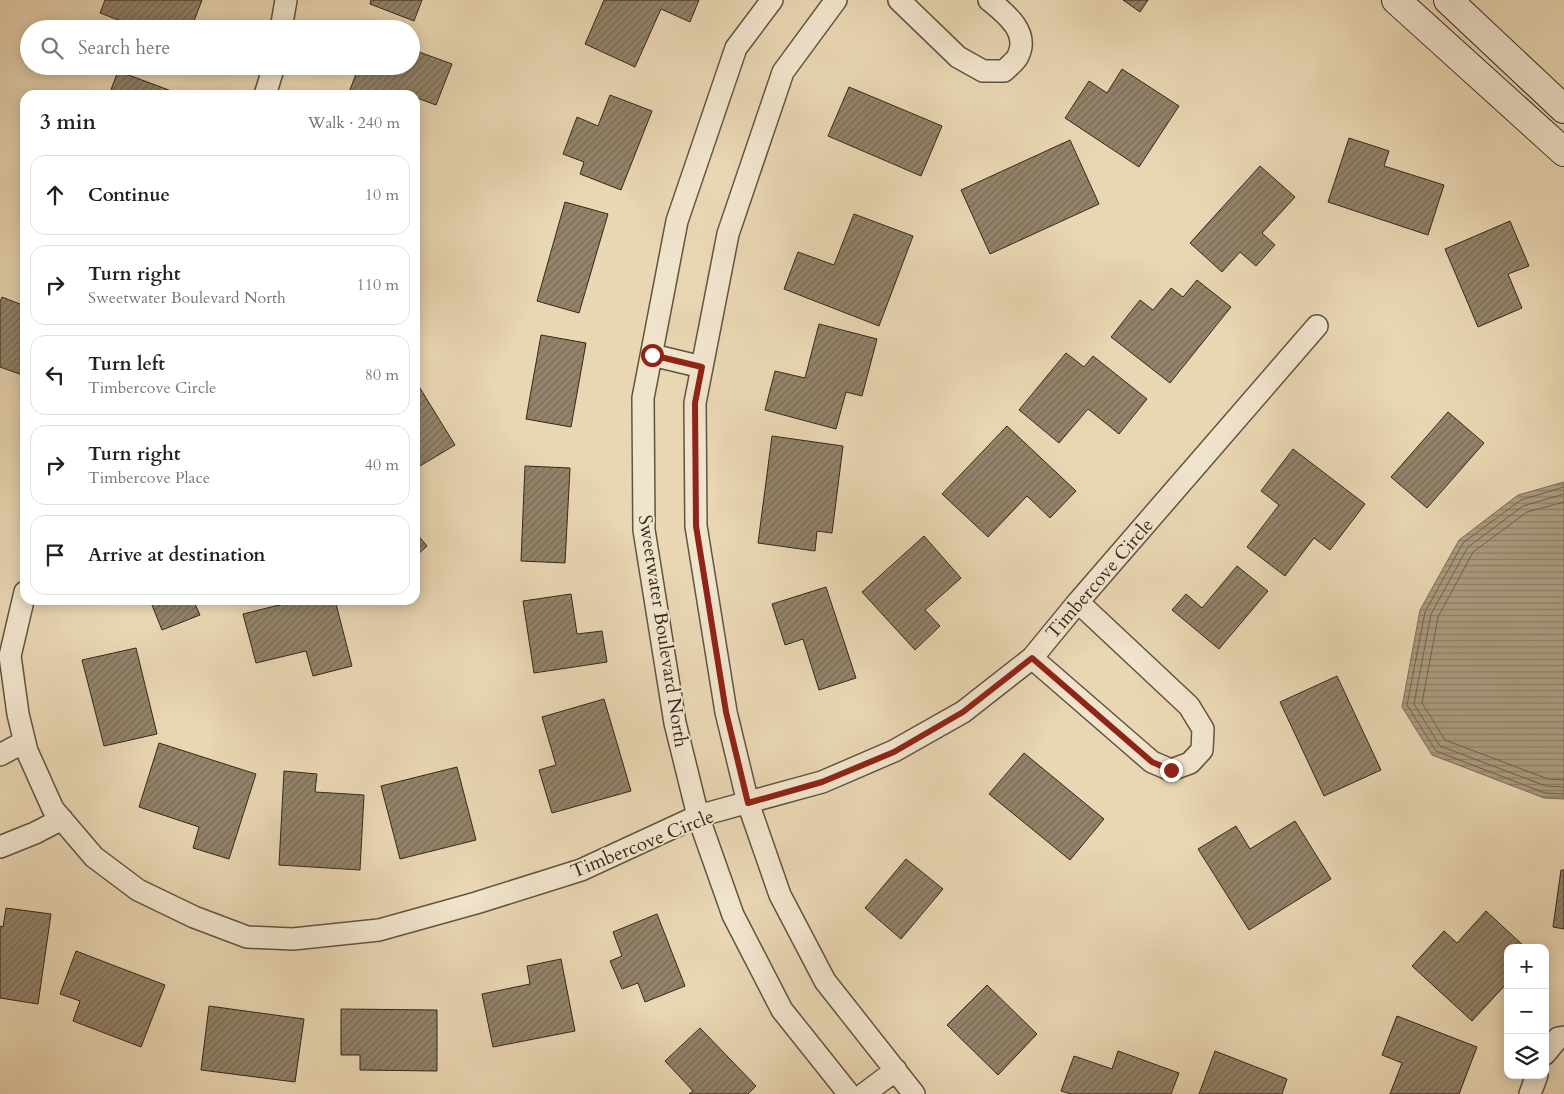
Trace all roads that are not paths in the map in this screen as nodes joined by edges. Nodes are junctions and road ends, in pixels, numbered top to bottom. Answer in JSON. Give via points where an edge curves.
{"nodes":[{"id":1,"x":286,"y":0,"type":"edge"},
{"id":2,"x":772,"y":0,"type":"edge"},
{"id":3,"x":836,"y":0,"type":"edge"},
{"id":4,"x":899,"y":0,"type":"edge"},
{"id":5,"x":989,"y":0,"type":"edge"},
{"id":6,"x":1396,"y":0,"type":"edge"},
{"id":7,"x":1448,"y":0,"type":"edge"},
{"id":8,"x":283,"y":20,"type":"edge"},
{"id":9,"x":271,"y":75,"type":"edge"},
{"id":10,"x":267,"y":90,"type":"edge"},
{"id":11,"x":1564,"y":109,"type":"edge"},
{"id":12,"x":1564,"y":152,"type":"edge"},
{"id":13,"x":1317,"y":326,"type":"dead end"},
{"id":14,"x":652,"y":355,"type":"junction"},
{"id":15,"x":702,"y":367,"type":"junction"},
{"id":16,"x":1078,"y":602,"type":"junction"},
{"id":17,"x":22,"y":605,"type":"edge"},
{"id":18,"x":1032,"y":658,"type":"junction"},
{"id":19,"x":24,"y":742,"type":"junction"},
{"id":20,"x":0,"y":755,"type":"edge"},
{"id":21,"x":748,"y":803,"type":"junction"},
{"id":22,"x":698,"y":816,"type":"junction"},
{"id":23,"x":62,"y":819,"type":"junction"},
{"id":24,"x":0,"y":847,"type":"edge"},
{"id":25,"x":1564,"y":1037,"type":"edge"},
{"id":26,"x":1549,"y":1049,"type":"edge"},
{"id":27,"x":896,"y":1070,"type":"junction"},
{"id":28,"x":1536,"y":1079,"type":"edge"},
{"id":29,"x":849,"y":1094,"type":"edge"},
{"id":30,"x":864,"y":1094,"type":"edge"},
{"id":31,"x":914,"y":1094,"type":"edge"},
{"id":32,"x":1530,"y":1094,"type":"edge"}],
"edges":[{"from":1,"to":8,"type":"street"},
{"from":2,"to":14,"type":"street","name":"Sweetwater Boulevard North","via":[[736,48],[677,221]]},
{"from":3,"to":15,"type":"street","via":[[783,72],[728,234]]},
{"from":4,"to":5,"type":"street","via":[[958,56],[983,71],[1004,71],[1018,57],[1022,40],[1010,18]]},
{"from":6,"to":12,"type":"main road"},
{"from":7,"to":11,"type":"main road"},
{"from":9,"to":10,"type":"street"},
{"from":13,"to":16,"type":"street","name":"Timbercove Circle"},
{"from":14,"to":15,"type":"street"},
{"from":14,"to":22,"type":"street","name":"Sweetwater Boulevard North","via":[[643,398],[644,530],[675,723]]},
{"from":15,"to":21,"type":"street","via":[[695,403],[696,526],[726,712]]},
{"from":16,"to":18,"type":"street","name":"Timbercove Circle"},
{"from":16,"to":18,"type":"street","via":[[1189,706],[1203,729],[1202,750],[1190,763],[1171,770],[1152,762]]},
{"from":17,"to":19,"type":"street","name":"Timbercove Circle","via":[[10,656]]},
{"from":18,"to":21,"type":"street","name":"Timbercove Circle","via":[[963,712],[894,752],[822,782]]},
{"from":19,"to":20,"type":"street"},
{"from":19,"to":23,"type":"street","name":"Timbercove Circle","via":[[53,809]]},
{"from":21,"to":22,"type":"street","name":"Timbercove Circle"},
{"from":21,"to":27,"type":"street","via":[[780,895],[825,981]]},
{"from":22,"to":23,"type":"street","name":"Timbercove Circle","via":[[581,870],[476,903],[379,930],[293,940],[247,937],[194,918],[138,890],[94,856]]},
{"from":22,"to":29,"type":"street","name":"Sweetwater Boulevard North","via":[[732,915],[782,1010]]},
{"from":23,"to":24,"type":"street"},
{"from":25,"to":26,"type":"street","via":[[1558,1038]]},
{"from":27,"to":30,"type":"street"},
{"from":27,"to":31,"type":"street"},
{"from":28,"to":32,"type":"street"}]}
